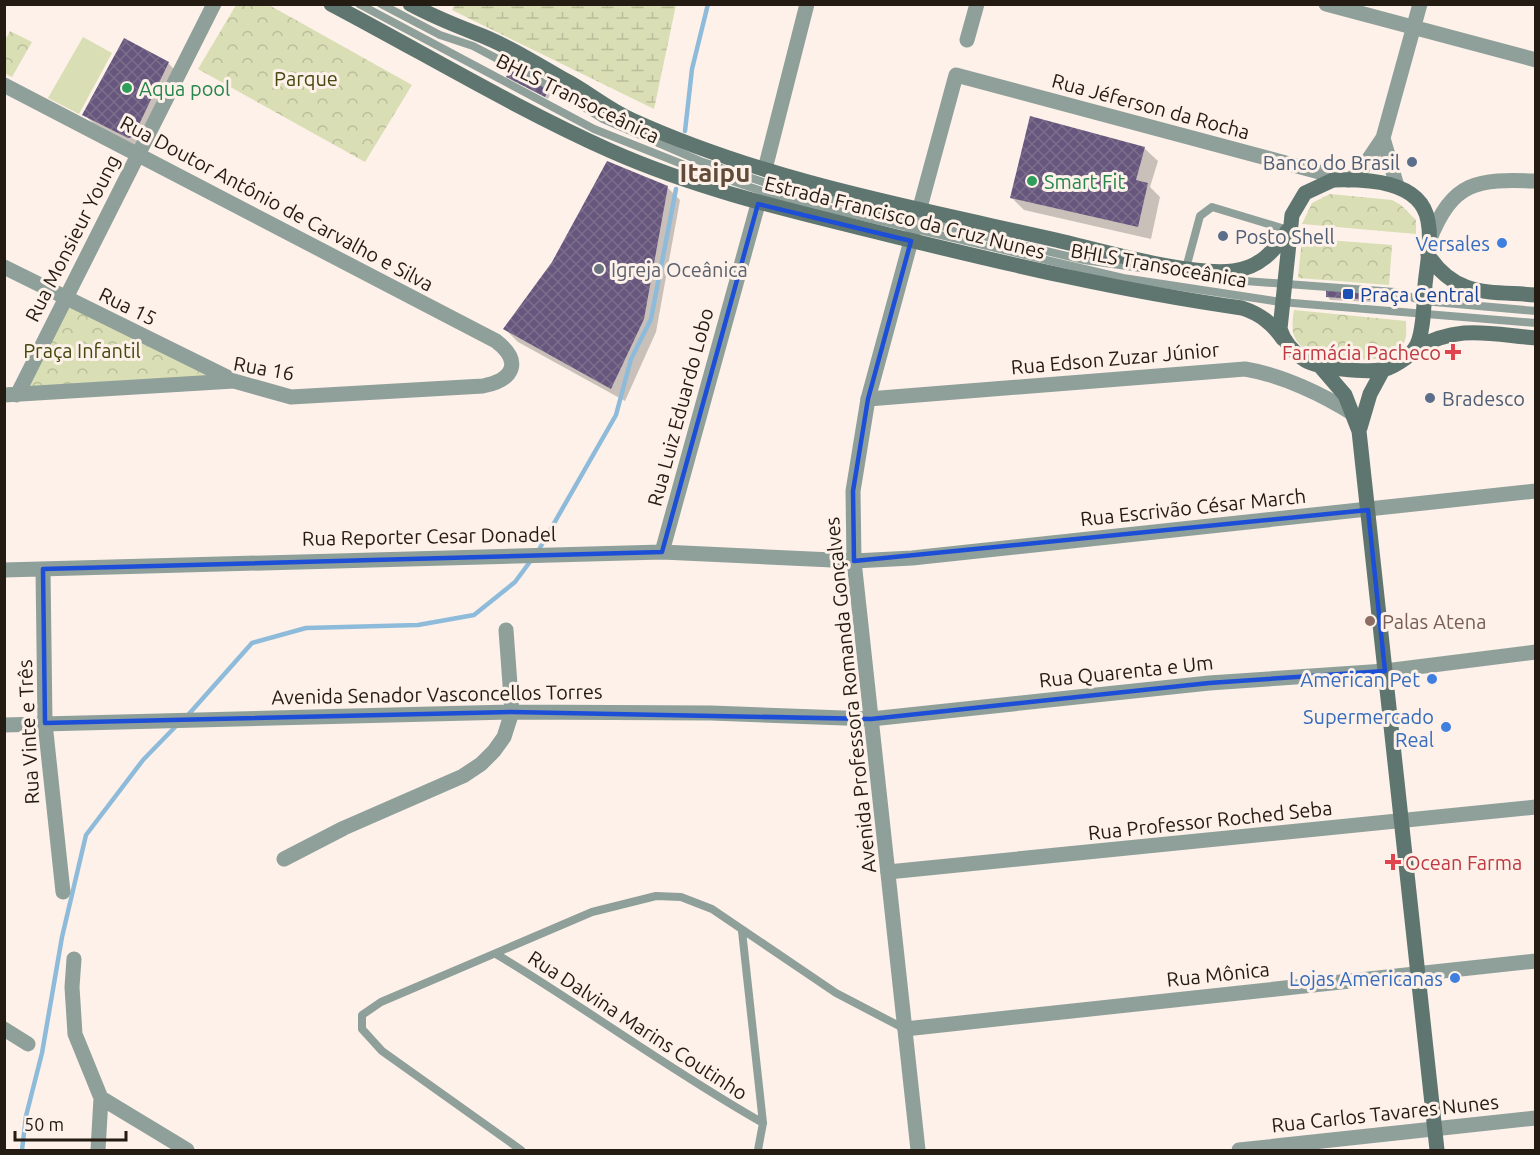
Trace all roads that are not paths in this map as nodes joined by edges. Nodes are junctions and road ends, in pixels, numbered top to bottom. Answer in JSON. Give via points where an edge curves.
{"nodes":[{"id":1,"x":214,"y":4,"type":"edge"},
{"id":2,"x":331,"y":4,"type":"edge"},
{"id":3,"x":359,"y":4,"type":"edge"},
{"id":4,"x":381,"y":4,"type":"edge"},
{"id":5,"x":410,"y":4,"type":"edge"},
{"id":6,"x":807,"y":4,"type":"edge"},
{"id":7,"x":977,"y":4,"type":"edge"},
{"id":8,"x":1326,"y":4,"type":"edge"},
{"id":9,"x":1420,"y":4,"type":"edge"},
{"id":10,"x":1414,"y":27,"type":"junction"},
{"id":11,"x":967,"y":40,"type":"dead end"},
{"id":12,"x":1536,"y":60,"type":"edge"},
{"id":13,"x":956,"y":75,"type":"joint"},
{"id":14,"x":4,"y":85,"type":"edge"},
{"id":15,"x":1383,"y":138,"type":"junction"},
{"id":16,"x":139,"y":155,"type":"junction"},
{"id":17,"x":765,"y":169,"type":"junction"},
{"id":18,"x":1333,"y":180,"type":"junction"},
{"id":19,"x":1349,"y":180,"type":"junction"},
{"id":20,"x":1536,"y":181,"type":"edge"},
{"id":21,"x":1397,"y":186,"type":"junction"},
{"id":22,"x":758,"y":204,"type":"junction"},
{"id":23,"x":915,"y":224,"type":"junction"},
{"id":24,"x":1288,"y":230,"type":"junction"},
{"id":25,"x":1429,"y":248,"type":"junction"},
{"id":26,"x":4,"y":267,"type":"edge"},
{"id":27,"x":1186,"y":268,"type":"junction"},
{"id":28,"x":1283,"y":283,"type":"junction"},
{"id":29,"x":1536,"y":295,"type":"edge"},
{"id":30,"x":64,"y":298,"type":"junction"},
{"id":31,"x":1281,"y":302,"type":"junction"},
{"id":32,"x":1423,"y":307,"type":"junction"},
{"id":33,"x":1536,"y":311,"type":"edge"},
{"id":34,"x":1536,"y":323,"type":"edge"},
{"id":35,"x":1536,"y":338,"type":"edge"},
{"id":36,"x":1283,"y":339,"type":"junction"},
{"id":37,"x":1415,"y":349,"type":"junction"},
{"id":38,"x":1320,"y":366,"type":"junction"},
{"id":39,"x":1383,"y":370,"type":"junction"},
{"id":40,"x":510,"y":371,"type":"joint"},
{"id":41,"x":234,"y":381,"type":"junction"},
{"id":42,"x":11,"y":395,"type":"edge"},
{"id":43,"x":868,"y":399,"type":"junction"},
{"id":44,"x":1355,"y":415,"type":"junction"},
{"id":45,"x":1359,"y":431,"type":"junction"},
{"id":46,"x":1536,"y":491,"type":"edge"},
{"id":47,"x":1368,"y":510,"type":"junction"},
{"id":48,"x":662,"y":552,"type":"junction"},
{"id":49,"x":854,"y":561,"type":"junction"},
{"id":50,"x":43,"y":569,"type":"junction"},
{"id":51,"x":4,"y":570,"type":"edge"},
{"id":52,"x":506,"y":630,"type":"dead end"},
{"id":53,"x":1536,"y":652,"type":"edge"},
{"id":54,"x":1385,"y":671,"type":"junction"},
{"id":55,"x":512,"y":712,"type":"junction"},
{"id":56,"x":871,"y":719,"type":"junction"},
{"id":57,"x":45,"y":723,"type":"junction"},
{"id":58,"x":4,"y":724,"type":"edge"},
{"id":59,"x":1536,"y":807,"type":"edge"},
{"id":60,"x":1402,"y":822,"type":"junction"},
{"id":61,"x":284,"y":859,"type":"dead end"},
{"id":62,"x":888,"y":872,"type":"junction"},
{"id":63,"x":63,"y":892,"type":"dead end"},
{"id":64,"x":742,"y":931,"type":"junction"},
{"id":65,"x":495,"y":954,"type":"junction"},
{"id":66,"x":74,"y":959,"type":"dead end"},
{"id":67,"x":1536,"y":961,"type":"edge"},
{"id":68,"x":1418,"y":973,"type":"junction"},
{"id":69,"x":4,"y":1029,"type":"edge"},
{"id":70,"x":905,"y":1029,"type":"junction"},
{"id":71,"x":28,"y":1044,"type":"dead end"},
{"id":72,"x":101,"y":1098,"type":"junction"},
{"id":73,"x":1536,"y":1118,"type":"edge"},
{"id":74,"x":763,"y":1124,"type":"junction"},
{"id":75,"x":1435,"y":1128,"type":"junction"},
{"id":76,"x":98,"y":1150,"type":"edge"},
{"id":77,"x":187,"y":1150,"type":"edge"},
{"id":78,"x":521,"y":1150,"type":"edge"},
{"id":79,"x":758,"y":1150,"type":"edge"},
{"id":80,"x":918,"y":1150,"type":"edge"},
{"id":81,"x":1239,"y":1150,"type":"edge"},
{"id":82,"x":1437,"y":1150,"type":"edge"}],
"edges":[{"from":1,"to":16,"type":"street","name":"Rua Monsieur Young"},
{"from":2,"to":22,"type":"main road","name":"Estrada Francisco da Cruz Nunes","via":[[611,151]]},
{"from":3,"to":23,"type":"lane","name":"BHLS Transoceânica","via":[[559,111],[633,145],[747,188]]},
{"from":4,"to":23,"type":"lane","name":"BHLS Transoceânica","via":[[547,84],[603,119],[700,161]]},
{"from":5,"to":17,"type":"main road","name":"Estrada Francisco da Cruz Nunes","via":[[566,80],[632,120]]},
{"from":6,"to":17,"type":"street"},
{"from":7,"to":11,"type":"street"},
{"from":8,"to":10,"type":"street"},
{"from":9,"to":10,"type":"street"},
{"from":10,"to":12,"type":"street"},
{"from":10,"to":15,"type":"street"},
{"from":13,"to":18,"type":"street","name":"Rua Jéferson da Rocha","via":[[1323,173]]},
{"from":13,"to":23,"type":"street","name":"Avenida Professora Romanda Gonçalves"},
{"from":14,"to":16,"type":"street","name":"Rua Doutor Antônio de Carvalho e Silva"},
{"from":15,"to":19,"type":"street"},
{"from":15,"to":21,"type":"street"},
{"from":16,"to":30,"type":"street","name":"Rua Monsieur Young"},
{"from":16,"to":40,"type":"street","name":"Rua Doutor Antônio de Carvalho e Silva","via":[[496,341],[510,352]]},
{"from":17,"to":23,"type":"main road","name":"Estrada Francisco da Cruz Nunes"},
{"from":18,"to":19,"type":"main road"},
{"from":18,"to":24,"type":"main road","via":[[1305,193]]},
{"from":19,"to":21,"type":"main road"},
{"from":20,"to":25,"type":"street","via":[[1491,180],[1469,186],[1454,198],[1435,226]]},
{"from":21,"to":25,"type":"main road","via":[[1409,191],[1422,205],[1428,221]]},
{"from":22,"to":23,"type":"main road","name":"Estrada Francisco da Cruz Nunes"},
{"from":22,"to":48,"type":"street","name":"Rua Luiz Eduardo Lobo"},
{"from":23,"to":27,"type":"main road","name":"Estrada Francisco da Cruz Nunes"},
{"from":23,"to":28,"type":"lane","name":"BHLS Transoceânica","via":[[1084,260],[1219,280]]},
{"from":23,"to":31,"type":"lane","name":"BHLS Transoceânica","via":[[1123,278]]},
{"from":23,"to":36,"type":"main road","name":"Estrada Francisco da Cruz Nunes","via":[[1098,285],[1242,308],[1269,321]]},
{"from":23,"to":43,"type":"street","name":"Avenida Professora Romanda Gonçalves"},
{"from":24,"to":27,"type":"main road","name":"Estrada Francisco da Cruz Nunes","via":[[1267,257],[1249,267],[1227,271]]},
{"from":24,"to":27,"type":"lane","via":[[1212,207],[1200,216]]},
{"from":24,"to":28,"type":"main road"},
{"from":25,"to":29,"type":"main road","via":[[1448,280],[1465,288]]},
{"from":25,"to":32,"type":"main road"},
{"from":26,"to":30,"type":"street","name":"Rua 15"},
{"from":28,"to":31,"type":"main road"},
{"from":28,"to":32,"type":"lane","name":"BHLS Transoceânica","via":[[1395,292]]},
{"from":30,"to":41,"type":"street","name":"Rua 15"},
{"from":30,"to":42,"type":"street","name":"Rua Monsieur Young"},
{"from":31,"to":32,"type":"lane","name":"BHLS Transoceânica"},
{"from":31,"to":36,"type":"main road"},
{"from":32,"to":33,"type":"lane","name":"BHLS Transoceânica"},
{"from":32,"to":34,"type":"lane","name":"BHLS Transoceânica"},
{"from":32,"to":37,"type":"main road"},
{"from":35,"to":37,"type":"main road","via":[[1462,332],[1436,337]]},
{"from":36,"to":38,"type":"main road","name":"Estrada Francisco da Cruz Nunes","via":[[1293,351]]},
{"from":37,"to":39,"type":"main road"},
{"from":38,"to":39,"type":"main road"},
{"from":38,"to":44,"type":"main road","via":[[1345,395]]},
{"from":39,"to":45,"type":"main road","via":[[1370,394]]},
{"from":40,"to":41,"type":"street","name":"Rua 16","via":[[503,380],[483,386],[291,396]]},
{"from":41,"to":42,"type":"street","name":"Rua 16"},
{"from":43,"to":44,"type":"street","name":"Rua Edson Zuzar Júnior","via":[[1245,369],[1319,395]]},
{"from":43,"to":49,"type":"street","name":"Avenida Professora Romanda Gonçalves","via":[[853,491]]},
{"from":44,"to":45,"type":"main road"},
{"from":45,"to":47,"type":"main road"},
{"from":46,"to":47,"type":"street","name":"Rua Escrivão César March"},
{"from":47,"to":49,"type":"street","name":"Rua Escrivão César March"},
{"from":47,"to":54,"type":"main road"},
{"from":48,"to":49,"type":"street","name":"Rua Reporter Cesar Donadel"},
{"from":48,"to":50,"type":"street","name":"Rua Reporter Cesar Donadel"},
{"from":49,"to":56,"type":"street","name":"Avenida Professora Romanda Gonçalves"},
{"from":50,"to":51,"type":"street","name":"Rua Reporter Cesar Donadel"},
{"from":50,"to":57,"type":"street","name":"Rua Vinte e Três"},
{"from":52,"to":55,"type":"street"},
{"from":53,"to":54,"type":"street","name":"Rua Quarenta e Um"},
{"from":54,"to":56,"type":"street","name":"Rua Quarenta e Um","via":[[1209,683]]},
{"from":54,"to":60,"type":"main road"},
{"from":55,"to":56,"type":"street","name":"Avenida Senador Vasconcellos Torres"},
{"from":55,"to":57,"type":"street","name":"Avenida Senador Vasconcellos Torres"},
{"from":55,"to":61,"type":"street","via":[[504,737],[481,764],[463,776]]},
{"from":56,"to":62,"type":"street","name":"Avenida Professora Romanda Gonçalves"},
{"from":57,"to":58,"type":"street","name":"Avenida Senador Vasconcellos Torres"},
{"from":57,"to":63,"type":"street","name":"Rua Vinte e Três"},
{"from":59,"to":60,"type":"street","name":"Rua Professor Roched Seba"},
{"from":60,"to":62,"type":"street","name":"Rua Professor Roched Seba"},
{"from":60,"to":68,"type":"main road"},
{"from":62,"to":70,"type":"street","name":"Avenida Professora Romanda Gonçalves"},
{"from":64,"to":65,"type":"lane","name":"Rua Dalvina Marins Coutinho","via":[[699,903],[657,896],[592,912]]},
{"from":64,"to":70,"type":"lane","name":"Rua Dalvina Marins Coutinho","via":[[859,1006]]},
{"from":64,"to":74,"type":"lane","name":"Rua Dalvina Marins Coutinho"},
{"from":65,"to":74,"type":"lane","name":"Rua Dalvina Marins Coutinho"},
{"from":65,"to":78,"type":"lane","name":"Rua Dalvina Marins Coutinho","via":[[381,1002],[367,1009],[361,1021],[368,1039],[382,1052]]},
{"from":66,"to":72,"type":"street","via":[[75,1034]]},
{"from":67,"to":68,"type":"street","name":"Rua Mônica"},
{"from":68,"to":70,"type":"street","name":"Rua Mônica"},
{"from":68,"to":75,"type":"main road"},
{"from":69,"to":71,"type":"street"},
{"from":70,"to":80,"type":"street","name":"Avenida Professora Romanda Gonçalves"},
{"from":72,"to":76,"type":"street"},
{"from":72,"to":77,"type":"street"},
{"from":73,"to":75,"type":"street","name":"Rua Carlos Tavares Nunes"},
{"from":74,"to":79,"type":"lane","name":"Rua Dalvina Marins Coutinho"},
{"from":75,"to":81,"type":"street","name":"Rua Carlos Tavares Nunes"},
{"from":75,"to":82,"type":"main road"}]}
